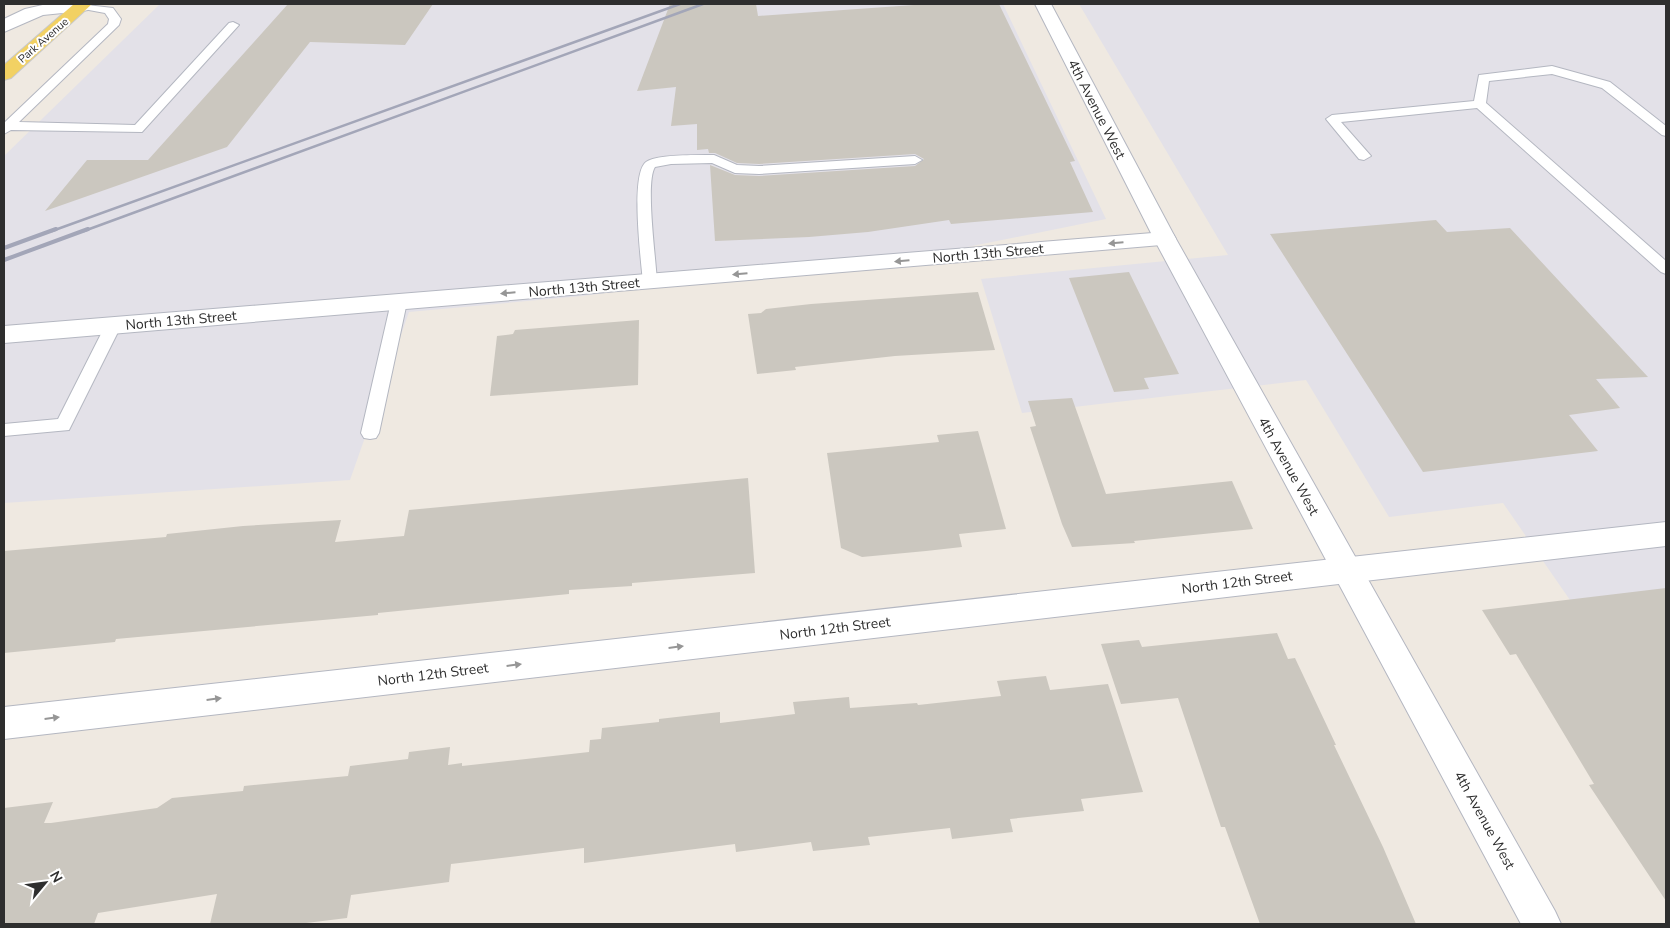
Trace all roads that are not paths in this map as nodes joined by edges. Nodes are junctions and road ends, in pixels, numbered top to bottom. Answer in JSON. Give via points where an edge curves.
{"nodes":[{"id":1,"x":1043,"y":4,"type":"edge"},
{"id":2,"x":83,"y":5,"type":"edge"},
{"id":3,"x":233,"y":25,"type":"dead end"},
{"id":4,"x":4,"y":27,"type":"edge"},
{"id":5,"x":4,"y":74,"type":"edge"},
{"id":6,"x":1480,"y":104,"type":"junction"},
{"id":7,"x":6,"y":128,"type":"edge"},
{"id":8,"x":1666,"y":132,"type":"edge"},
{"id":9,"x":1364,"y":156,"type":"dead end"},
{"id":10,"x":915,"y":160,"type":"dead end"},
{"id":11,"x":1165,"y":239,"type":"junction"},
{"id":12,"x":1666,"y":269,"type":"edge"},
{"id":13,"x":650,"y":282,"type":"junction"},
{"id":14,"x":399,"y":302,"type":"junction"},
{"id":15,"x":113,"y":326,"type":"junction"},
{"id":16,"x":4,"y":335,"type":"edge"},
{"id":17,"x":4,"y":430,"type":"edge"},
{"id":18,"x":370,"y":433,"type":"dead end"},
{"id":19,"x":1666,"y":534,"type":"edge"},
{"id":20,"x":1346,"y":570,"type":"junction"},
{"id":21,"x":4,"y":723,"type":"edge"},
{"id":22,"x":1542,"y":924,"type":"edge"}],
"edges":[{"from":1,"to":11,"type":"street","name":"4th Avenue West"},
{"from":2,"to":4,"type":"street","name":"Park Avenue","via":[[37,12]]},
{"from":2,"to":5,"type":"main road","name":"Park Avenue"},
{"from":2,"to":7,"type":"lane","via":[[109,10],[115,19],[113,25]]},
{"from":3,"to":7,"type":"lane","via":[[138,129]]},
{"from":6,"to":8,"type":"lane","via":[[1483,78],[1552,70],[1606,85]]},
{"from":6,"to":9,"type":"lane","via":[[1332,118]]},
{"from":6,"to":12,"type":"lane"},
{"from":10,"to":13,"type":"lane","via":[[759,170],[735,169],[714,159],[651,164],[645,172],[644,200]]},
{"from":11,"to":13,"type":"street","name":"North 13th Street","one_way":true},
{"from":11,"to":20,"type":"street","name":"4th Avenue West"},
{"from":13,"to":14,"type":"street","name":"North 13th Street","one_way":true},
{"from":14,"to":15,"type":"street","name":"North 13th Street"},
{"from":14,"to":18,"type":"lane"},
{"from":15,"to":16,"type":"street","name":"North 13th Street"},
{"from":15,"to":17,"type":"lane","via":[[63,425]]},
{"from":19,"to":20,"type":"street","name":"North 12th Street"},
{"from":21,"to":20,"type":"street","name":"North 12th Street","one_way":true},
{"from":20,"to":22,"type":"street","name":"4th Avenue West"}]}
